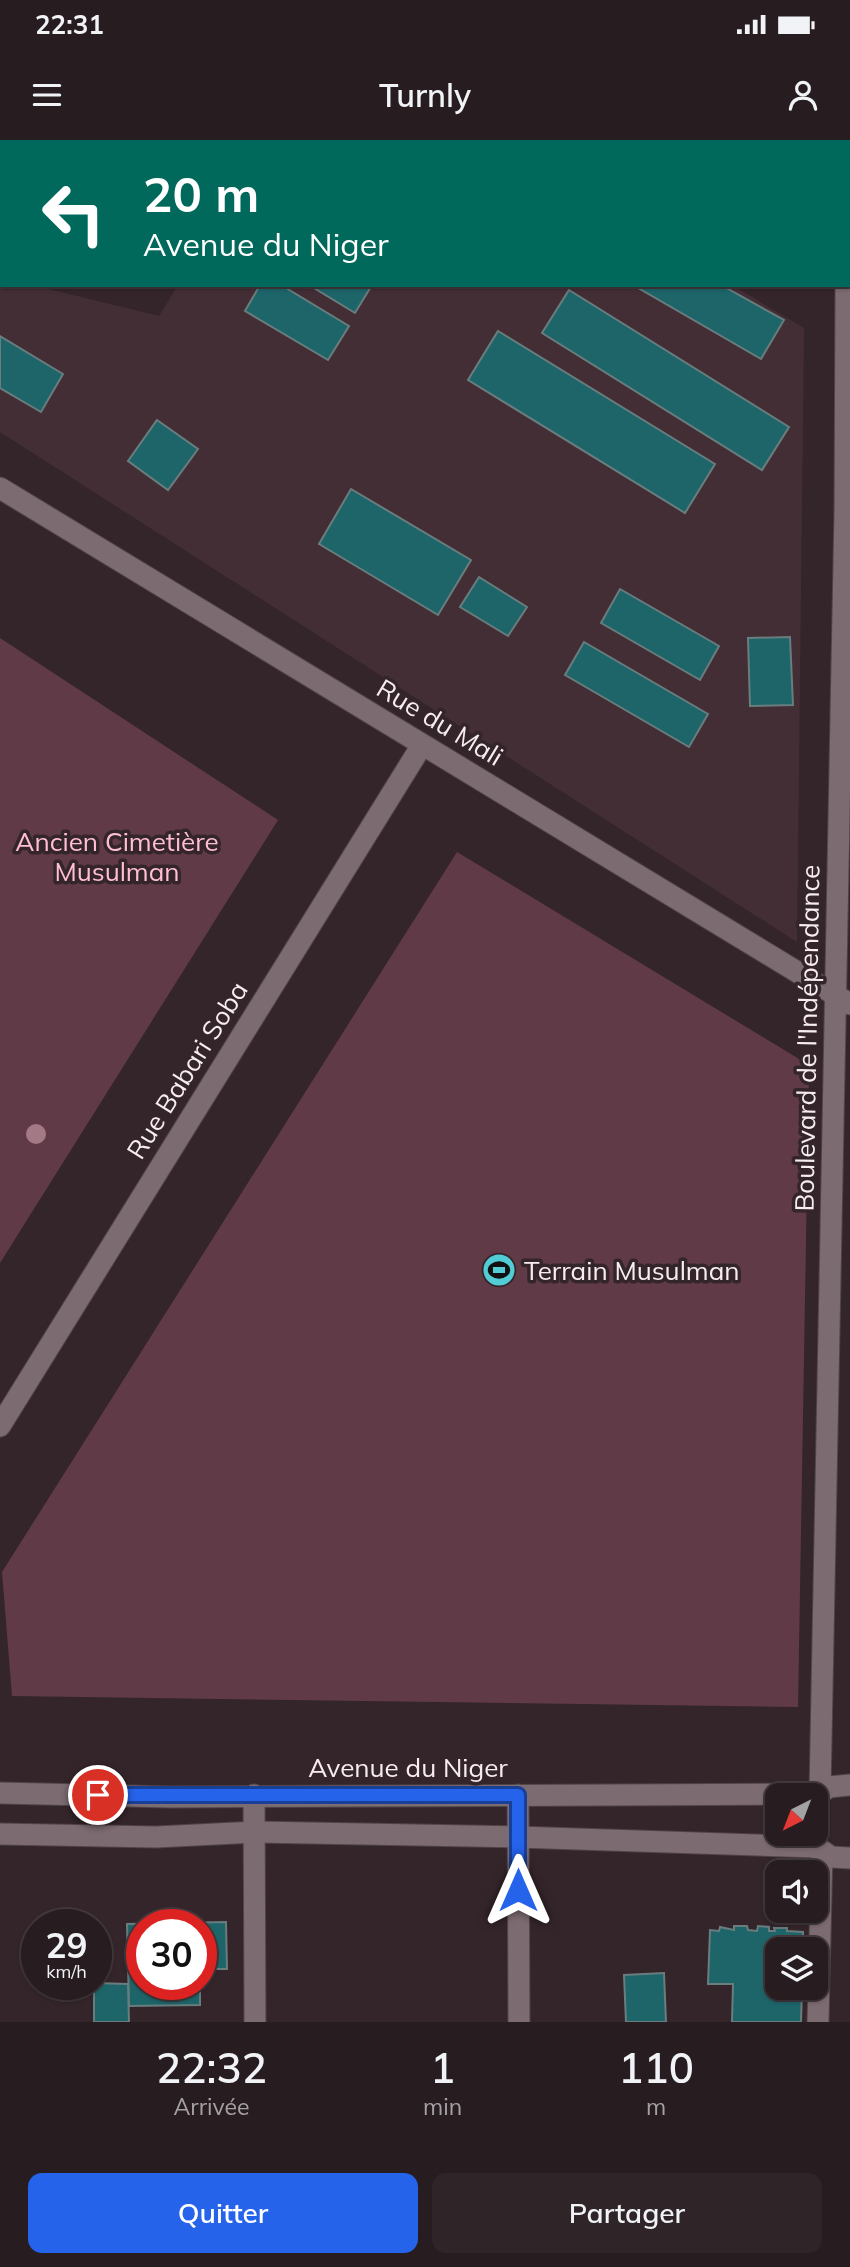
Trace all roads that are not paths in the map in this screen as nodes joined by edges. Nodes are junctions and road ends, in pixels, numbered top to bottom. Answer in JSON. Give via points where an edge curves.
{"nodes":[{"id":1,"x":846,"y":287,"type":"edge"},
{"id":2,"x":0,"y":488,"type":"edge"},
{"id":3,"x":848,"y":510,"type":"edge"},
{"id":4,"x":422,"y":744,"type":"junction"},
{"id":5,"x":843,"y":1000,"type":"edge"},
{"id":6,"x":0,"y":1426,"type":"edge"},
{"id":7,"x":818,"y":1783,"type":"edge"},
{"id":8,"x":850,"y":1785,"type":"edge"},
{"id":9,"x":828,"y":1788,"type":"edge"},
{"id":10,"x":0,"y":1793,"type":"edge"},
{"id":11,"x":765,"y":1794,"type":"edge"},
{"id":12,"x":254,"y":1795,"type":"junction"},
{"id":13,"x":518,"y":1795,"type":"junction"},
{"id":14,"x":256,"y":1832,"type":"junction"},
{"id":15,"x":0,"y":1834,"type":"edge"},
{"id":16,"x":518,"y":1837,"type":"junction"},
{"id":17,"x":765,"y":1843,"type":"edge"},
{"id":18,"x":815,"y":1846,"type":"edge"},
{"id":19,"x":817,"y":1846,"type":"edge"},
{"id":20,"x":850,"y":1858,"type":"edge"},
{"id":21,"x":255,"y":2022,"type":"edge"},
{"id":22,"x":519,"y":2022,"type":"edge"},
{"id":23,"x":818,"y":2022,"type":"edge"}],
"edges":[{"from":1,"to":3,"type":"main road","name":"Boulevard de l'Indépendance"},
{"from":2,"to":4,"type":"main road","name":"Rue du Mali"},
{"from":3,"to":5,"type":"main road","name":"Boulevard de l'Indépendance"},
{"from":4,"to":5,"type":"main road","name":"Rue du Mali"},
{"from":4,"to":6,"type":"main road","name":"Rue Babari Soba"},
{"from":5,"to":7,"type":"main road","name":"Boulevard de l'Indépendance"},
{"from":8,"to":9,"type":"main road","name":"Avenue du Niger"},
{"from":10,"to":12,"type":"main road","name":"Avenue du Niger"},
{"from":11,"to":13,"type":"main road","name":"Avenue du Niger"},
{"from":12,"to":13,"type":"main road","name":"Avenue du Niger"},
{"from":12,"to":14,"type":"main road"},
{"from":13,"to":16,"type":"main road"},
{"from":14,"to":15,"type":"main road","via":[[156,1837]]},
{"from":14,"to":16,"type":"main road"},
{"from":14,"to":21,"type":"main road"},
{"from":16,"to":17,"type":"main road"},
{"from":16,"to":22,"type":"main road"},
{"from":18,"to":23,"type":"main road"},
{"from":19,"to":20,"type":"main road","via":[[831,1857]]}]}
